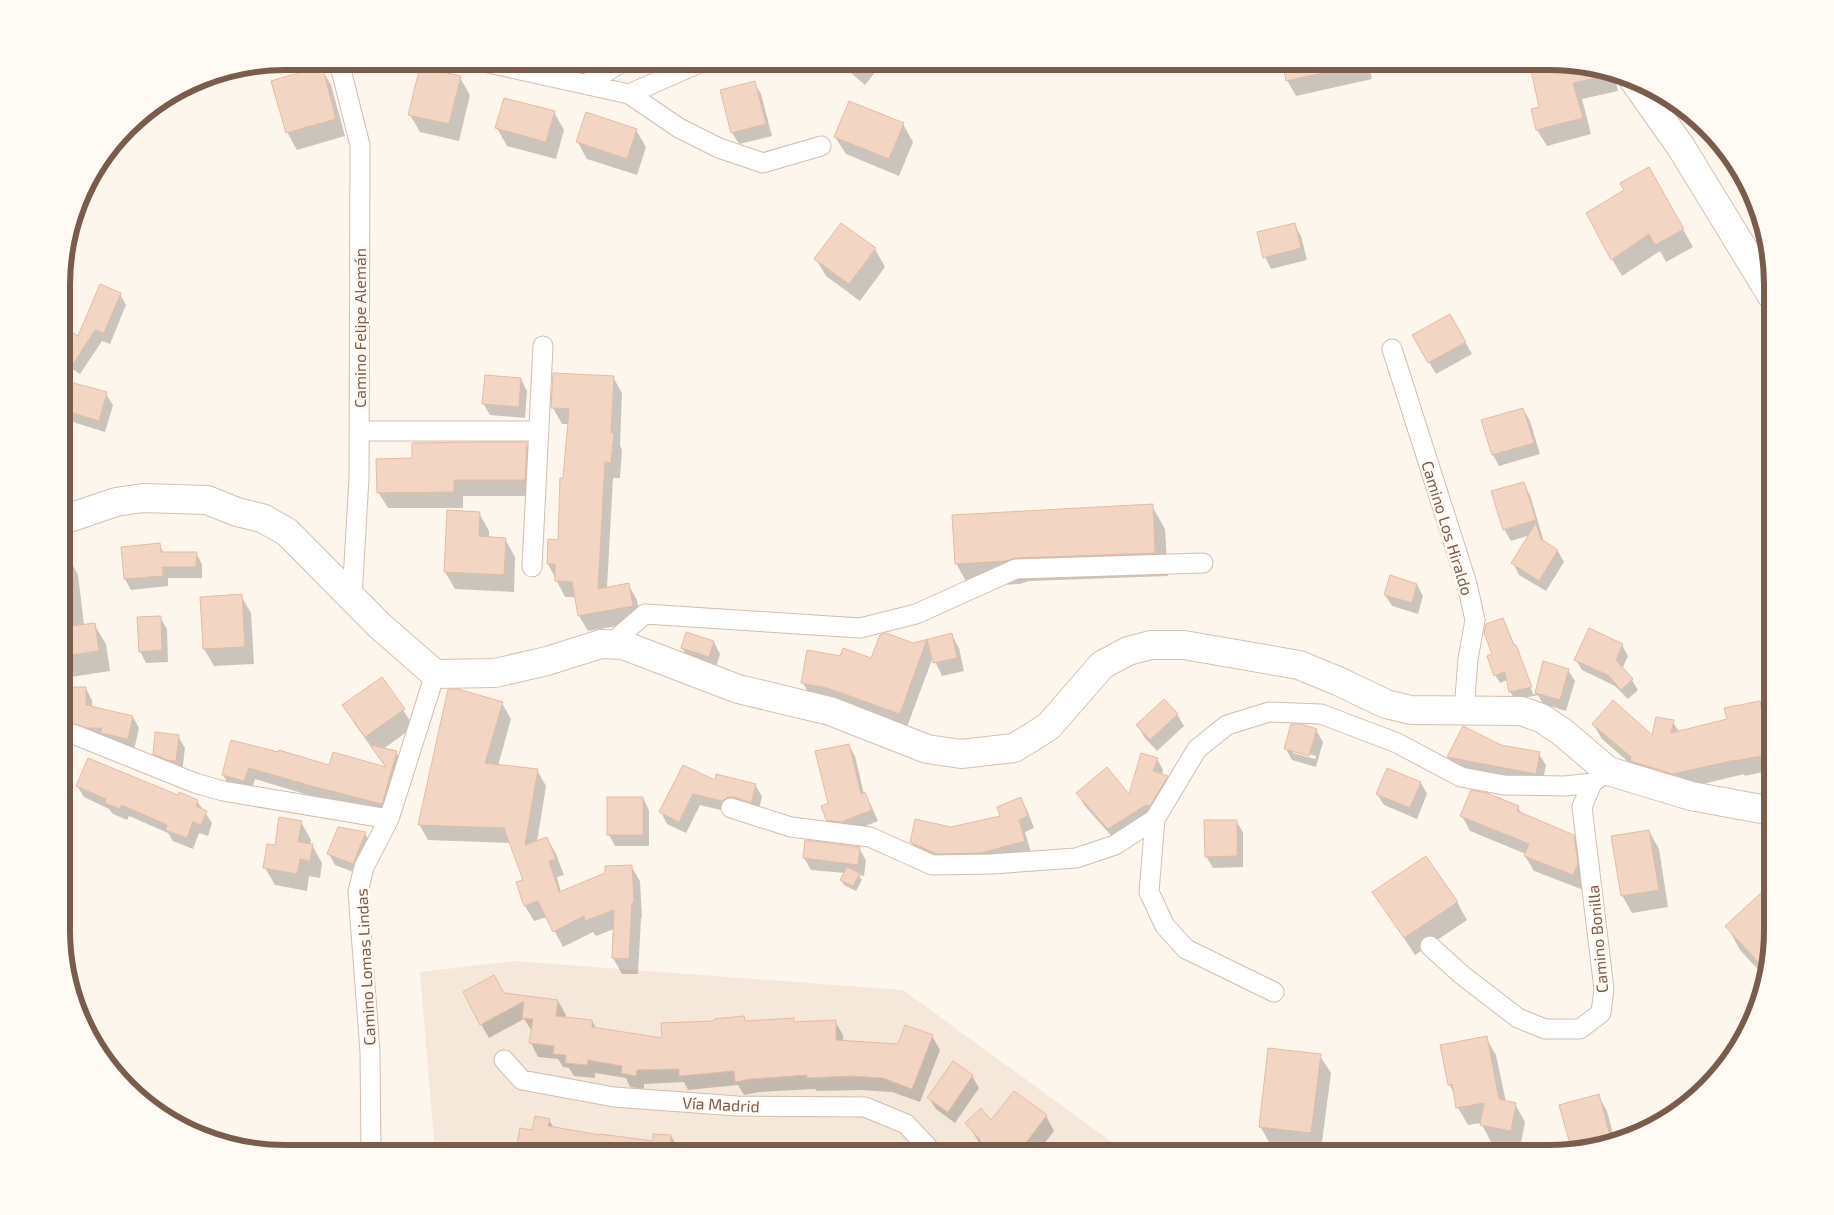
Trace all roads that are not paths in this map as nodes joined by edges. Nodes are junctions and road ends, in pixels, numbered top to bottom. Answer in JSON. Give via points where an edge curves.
{"nodes":[{"id":1,"x":341,"y":70,"type":"edge"},
{"id":2,"x":521,"y":70,"type":"edge"},
{"id":3,"x":609,"y":70,"type":"edge"},
{"id":4,"x":684,"y":70,"type":"edge"},
{"id":5,"x":586,"y":84,"type":"junction"},
{"id":6,"x":1641,"y":91,"type":"edge"},
{"id":7,"x":629,"y":94,"type":"junction"},
{"id":8,"x":821,"y":146,"type":"dead end"},
{"id":9,"x":1764,"y":283,"type":"edge"},
{"id":10,"x":543,"y":346,"type":"dead end"},
{"id":11,"x":1392,"y":349,"type":"dead end"},
{"id":12,"x":359,"y":431,"type":"junction"},
{"id":13,"x":539,"y":431,"type":"junction"},
{"id":14,"x":70,"y":518,"type":"edge"},
{"id":15,"x":1203,"y":563,"type":"dead end"},
{"id":16,"x":532,"y":567,"type":"dead end"},
{"id":17,"x":352,"y":598,"type":"junction"},
{"id":18,"x":610,"y":644,"type":"junction"},
{"id":19,"x":435,"y":674,"type":"junction"},
{"id":20,"x":1464,"y":711,"type":"junction"},
{"id":21,"x":73,"y":734,"type":"dead end"},
{"id":22,"x":1600,"y":777,"type":"junction"},
{"id":23,"x":731,"y":808,"type":"dead end"},
{"id":24,"x":1764,"y":810,"type":"edge"},
{"id":25,"x":389,"y":819,"type":"junction"},
{"id":26,"x":1155,"y":819,"type":"junction"},
{"id":27,"x":1430,"y":946,"type":"dead end"},
{"id":28,"x":1274,"y":992,"type":"dead end"},
{"id":29,"x":504,"y":1060,"type":"dead end"},
{"id":30,"x":370,"y":1145,"type":"edge"},
{"id":31,"x":926,"y":1145,"type":"edge"}],
"edges":[{"from":1,"to":12,"type":"street","name":"Camino Felipe Alemán","via":[[360,145]]},
{"from":2,"to":5,"type":"street"},
{"from":3,"to":5,"type":"street"},
{"from":4,"to":7,"type":"street"},
{"from":5,"to":7,"type":"street"},
{"from":6,"to":9,"type":"main road","via":[[1681,147]]},
{"from":7,"to":8,"type":"street","via":[[679,128],[719,148],[764,163]]},
{"from":10,"to":13,"type":"street"},
{"from":11,"to":20,"type":"street","name":"Camino Los Hiraldo","via":[[1467,584],[1475,620]]},
{"from":12,"to":13,"type":"street"},
{"from":12,"to":17,"type":"street","name":"Camino Felipe Alemán"},
{"from":13,"to":16,"type":"street"},
{"from":14,"to":17,"type":"main road","via":[[116,502],[144,498],[207,500],[262,518],[287,532]]},
{"from":15,"to":18,"type":"street","via":[[1016,568],[916,614],[860,628],[645,614]]},
{"from":17,"to":19,"type":"main road"},
{"from":18,"to":19,"type":"main road","via":[[495,673]]},
{"from":18,"to":20,"type":"main road","via":[[623,645],[738,689],[830,711],[927,749],[961,754],[1014,748],[1048,726],[1102,665],[1128,651],[1151,645],[1184,645],[1299,665],[1386,704],[1411,710]]},
{"from":19,"to":25,"type":"street","name":"Camino Lomas Lindas"},
{"from":20,"to":22,"type":"main road","via":[[1521,711],[1541,718],[1561,731]]},
{"from":21,"to":25,"type":"street","via":[[223,791]]},
{"from":22,"to":24,"type":"main road"},
{"from":22,"to":26,"type":"street","via":[[1565,786],[1504,785],[1461,777],[1397,744],[1321,714],[1269,712],[1227,725],[1197,749]]},
{"from":22,"to":27,"type":"street","name":"Camino Bonilla","via":[[1582,807],[1604,989],[1600,1013],[1580,1029],[1545,1029],[1518,1018]]},
{"from":23,"to":26,"type":"street","via":[[791,827],[870,837],[932,865],[1076,858],[1115,845]]},
{"from":25,"to":30,"type":"street","name":"Camino Lomas Lindas","via":[[364,867],[358,892],[370,1052]]},
{"from":26,"to":28,"type":"street","via":[[1149,892],[1165,926],[1186,948]]},
{"from":29,"to":31,"type":"street","name":"Vía Madrid","via":[[522,1080],[614,1097],[736,1106],[865,1107],[906,1124]]}]}
